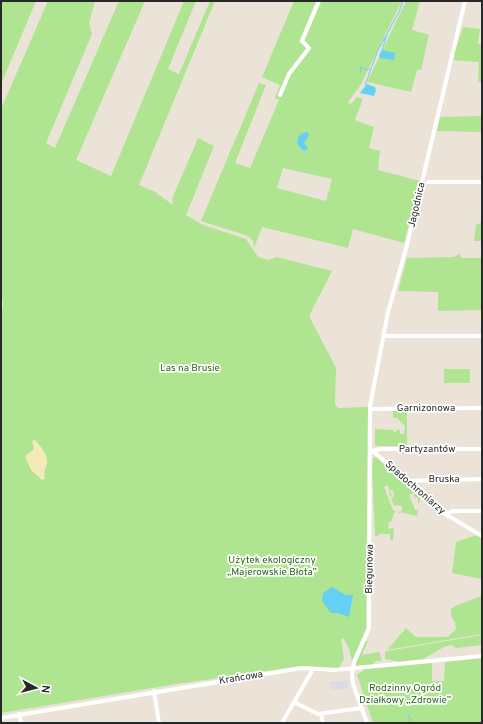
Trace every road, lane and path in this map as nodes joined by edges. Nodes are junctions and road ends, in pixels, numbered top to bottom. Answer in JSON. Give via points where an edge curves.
{"nodes":[{"id":1,"x":319,"y":1,"type":"edge"},
{"id":2,"x":465,"y":1,"type":"edge"},
{"id":3,"x":280,"y":95,"type":"dead end"},
{"id":4,"x":428,"y":182,"type":"dead end"},
{"id":5,"x":482,"y":182,"type":"edge"},
{"id":6,"x":384,"y":336,"type":"junction"},
{"id":7,"x":482,"y":336,"type":"edge"},
{"id":8,"x":482,"y":408,"type":"edge"},
{"id":9,"x":370,"y":409,"type":"junction"},
{"id":10,"x":482,"y":449,"type":"edge"},
{"id":11,"x":371,"y":451,"type":"junction"},
{"id":12,"x":482,"y":479,"type":"edge"},
{"id":13,"x":406,"y":480,"type":"junction"},
{"id":14,"x":482,"y":511,"type":"edge"},
{"id":15,"x":446,"y":514,"type":"junction"},
{"id":16,"x":482,"y":536,"type":"edge"},
{"id":17,"x":482,"y":656,"type":"edge"},
{"id":18,"x":353,"y":668,"type":"junction"},
{"id":19,"x":313,"y":669,"type":"junction"},
{"id":20,"x":154,"y":691,"type":"junction"},
{"id":21,"x":294,"y":702,"type":"junction"},
{"id":22,"x":362,"y":708,"type":"junction"},
{"id":23,"x":19,"y":714,"type":"junction"},
{"id":24,"x":322,"y":714,"type":"junction"},
{"id":25,"x":1,"y":718,"type":"edge"},
{"id":26,"x":21,"y":723,"type":"edge"},
{"id":27,"x":159,"y":723,"type":"edge"},
{"id":28,"x":282,"y":723,"type":"edge"},
{"id":29,"x":322,"y":723,"type":"edge"},
{"id":30,"x":367,"y":723,"type":"edge"}],
"edges":[{"from":1,"to":3,"type":"street","via":[[302,41],[309,48],[290,74]]},
{"from":2,"to":6,"type":"street","name":"Jagodnica"},
{"from":4,"to":5,"type":"street"},
{"from":6,"to":7,"type":"street"},
{"from":6,"to":9,"type":"street","name":"Jagodnica"},
{"from":8,"to":9,"type":"street","name":"Garnizonowa"},
{"from":9,"to":11,"type":"street","name":"Biegunowa"},
{"from":10,"to":11,"type":"street","name":"Partyzantów"},
{"from":11,"to":13,"type":"street","name":"Spadochroniarzy"},
{"from":11,"to":18,"type":"street","name":"Biegunowa","via":[[369,628]]},
{"from":12,"to":13,"type":"street","name":"Bruska"},
{"from":13,"to":15,"type":"street","name":"Spadochroniarzy"},
{"from":14,"to":15,"type":"street","via":[[453,511]]},
{"from":15,"to":16,"type":"street","name":"Spadochroniarzy"},
{"from":17,"to":18,"type":"street","name":"Krańcowa"},
{"from":18,"to":19,"type":"street","name":"Krańcowa","via":[[331,671]]},
{"from":18,"to":22,"type":"street","name":"Biegunowa","via":[[353,684]]},
{"from":19,"to":20,"type":"street","name":"Krańcowa","via":[[295,669]]},
{"from":19,"to":21,"type":"street"},
{"from":20,"to":23,"type":"street","name":"Krańcowa"},
{"from":20,"to":27,"type":"street"},
{"from":21,"to":24,"type":"street"},
{"from":21,"to":28,"type":"street"},
{"from":22,"to":24,"type":"street"},
{"from":22,"to":30,"type":"street","name":"Biegunowa"},
{"from":23,"to":25,"type":"street","name":"Krańcowa"},
{"from":23,"to":26,"type":"street"},
{"from":24,"to":29,"type":"street"}]}
